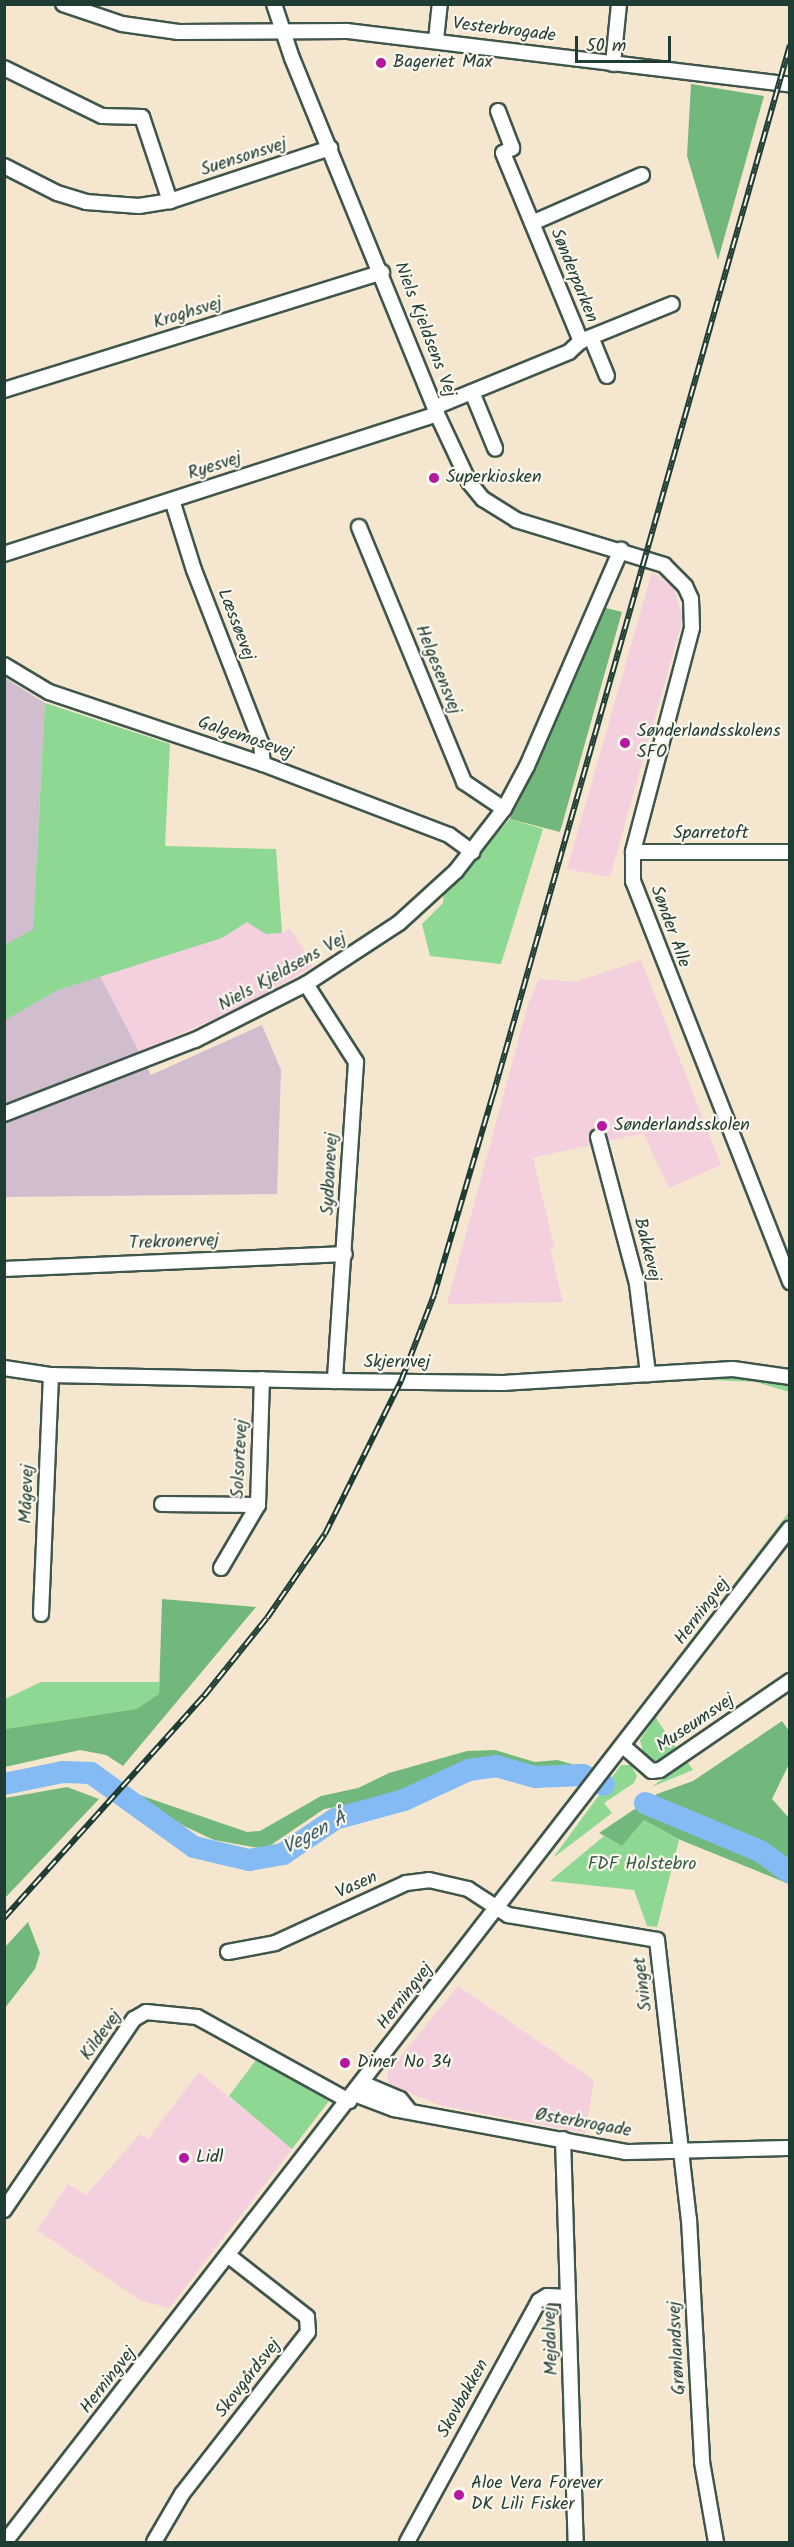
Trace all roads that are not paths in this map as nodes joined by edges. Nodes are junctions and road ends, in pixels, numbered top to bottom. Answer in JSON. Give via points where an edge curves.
{"nodes":[{"id":1,"x":63,"y":4,"type":"edge"},
{"id":2,"x":274,"y":4,"type":"edge"},
{"id":3,"x":440,"y":4,"type":"edge"},
{"id":4,"x":619,"y":4,"type":"edge"},
{"id":5,"x":285,"y":32,"type":"junction"},
{"id":6,"x":436,"y":40,"type":"junction"},
{"id":7,"x":613,"y":63,"type":"junction"},
{"id":8,"x":4,"y":68,"type":"edge"},
{"id":9,"x":789,"y":85,"type":"edge"},
{"id":10,"x":498,"y":111,"type":"dead end"},
{"id":11,"x":330,"y":148,"type":"junction"},
{"id":12,"x":4,"y":166,"type":"edge"},
{"id":13,"x":642,"y":175,"type":"dead end"},
{"id":14,"x":170,"y":201,"type":"junction"},
{"id":15,"x":532,"y":223,"type":"junction"},
{"id":16,"x":382,"y":272,"type":"junction"},
{"id":17,"x":672,"y":304,"type":"dead end"},
{"id":18,"x":586,"y":339,"type":"junction"},
{"id":19,"x":607,"y":376,"type":"dead end"},
{"id":20,"x":4,"y":390,"type":"edge"},
{"id":21,"x":472,"y":392,"type":"junction"},
{"id":22,"x":436,"y":411,"type":"junction"},
{"id":23,"x":495,"y":448,"type":"dead end"},
{"id":24,"x":172,"y":500,"type":"junction"},
{"id":25,"x":359,"y":527,"type":"dead end"},
{"id":26,"x":621,"y":550,"type":"junction"},
{"id":27,"x":4,"y":554,"type":"edge"},
{"id":28,"x":644,"y":558,"type":"joint"},
{"id":29,"x":4,"y":665,"type":"edge"},
{"id":30,"x":263,"y":764,"type":"junction"},
{"id":31,"x":504,"y":808,"type":"junction"},
{"id":32,"x":472,"y":852,"type":"junction"},
{"id":33,"x":633,"y":852,"type":"junction"},
{"id":34,"x":789,"y":852,"type":"edge"},
{"id":35,"x":306,"y":984,"type":"junction"},
{"id":36,"x":4,"y":1114,"type":"edge"},
{"id":37,"x":598,"y":1137,"type":"dead end"},
{"id":38,"x":345,"y":1254,"type":"junction"},
{"id":39,"x":4,"y":1269,"type":"edge"},
{"id":40,"x":789,"y":1282,"type":"edge"},
{"id":41,"x":4,"y":1368,"type":"edge"},
{"id":42,"x":648,"y":1374,"type":"junction"},
{"id":43,"x":51,"y":1375,"type":"junction"},
{"id":44,"x":789,"y":1375,"type":"edge"},
{"id":45,"x":262,"y":1379,"type":"junction"},
{"id":46,"x":335,"y":1381,"type":"junction"},
{"id":47,"x":162,"y":1504,"type":"dead end"},
{"id":48,"x":258,"y":1505,"type":"junction"},
{"id":49,"x":789,"y":1528,"type":"edge"},
{"id":50,"x":220,"y":1568,"type":"dead end"},
{"id":51,"x":40,"y":1614,"type":"dead end"},
{"id":52,"x":789,"y":1681,"type":"edge"},
{"id":53,"x":623,"y":1746,"type":"junction"},
{"id":54,"x":498,"y":1908,"type":"junction"},
{"id":55,"x":228,"y":1952,"type":"dead end"},
{"id":56,"x":355,"y":2093,"type":"junction"},
{"id":57,"x":563,"y":2139,"type":"junction"},
{"id":58,"x":789,"y":2148,"type":"edge"},
{"id":59,"x":682,"y":2151,"type":"junction"},
{"id":60,"x":4,"y":2210,"type":"edge"},
{"id":61,"x":228,"y":2256,"type":"junction"},
{"id":62,"x":568,"y":2297,"type":"junction"},
{"id":63,"x":5,"y":2542,"type":"edge"},
{"id":64,"x":154,"y":2542,"type":"edge"},
{"id":65,"x":407,"y":2542,"type":"edge"},
{"id":66,"x":576,"y":2542,"type":"edge"},
{"id":67,"x":716,"y":2542,"type":"edge"}],
"edges":[{"from":1,"to":5,"type":"street","name":"Vesterbrogade","via":[[122,24],[178,32]]},
{"from":2,"to":5,"type":"street","name":"Niels Kjeldsens Vej"},
{"from":3,"to":6,"type":"street"},
{"from":4,"to":7,"type":"street"},
{"from":5,"to":6,"type":"street","name":"Vesterbrogade","via":[[347,31]]},
{"from":5,"to":11,"type":"street","name":"Niels Kjeldsens Vej","via":[[291,58]]},
{"from":6,"to":7,"type":"street","name":"Vesterbrogade"},
{"from":7,"to":9,"type":"street","name":"Vesterbrogade"},
{"from":8,"to":14,"type":"street","via":[[102,116],[142,117]]},
{"from":10,"to":15,"type":"street","name":"Sønderparken","via":[[512,148],[503,153]]},
{"from":11,"to":14,"type":"street","name":"Suensonsvej"},
{"from":11,"to":16,"type":"street","name":"Niels Kjeldsens Vej"},
{"from":12,"to":14,"type":"street","name":"Suensonsvej","via":[[57,193],[86,202],[139,206]]},
{"from":13,"to":15,"type":"street","name":"Sønderparken"},
{"from":15,"to":18,"type":"street","name":"Sønderparken"},
{"from":16,"to":20,"type":"street","name":"Kroghsvej"},
{"from":16,"to":22,"type":"street","name":"Niels Kjeldsens Vej"},
{"from":17,"to":18,"type":"street","name":"Sønderparken"},
{"from":18,"to":19,"type":"street","name":"Sønderparken"},
{"from":18,"to":21,"type":"street","name":"Sønderparken","via":[[569,352]]},
{"from":21,"to":22,"type":"street","name":"Sønderparken"},
{"from":21,"to":23,"type":"street"},
{"from":22,"to":24,"type":"street","name":"Ryesvej"},
{"from":22,"to":26,"type":"street","name":"Niels Kjeldsens Vej","via":[[469,482],[498,511],[516,520]]},
{"from":24,"to":27,"type":"street","name":"Ryesvej"},
{"from":24,"to":30,"type":"street","name":"Læssøevej","via":[[194,570],[261,742]]},
{"from":25,"to":31,"type":"street","name":"Helgesensvej","via":[[464,782]]},
{"from":26,"to":28,"type":"street","name":"Niels Kjeldsens Vej"},
{"from":26,"to":31,"type":"street","name":"Niels Kjeldsens Vej","via":[[532,755]]},
{"from":28,"to":33,"type":"street","name":"Sønder Alle","via":[[675,574],[688,592],[693,613]]},
{"from":29,"to":30,"type":"street","name":"Galgemosevej","via":[[49,692]]},
{"from":30,"to":32,"type":"street","name":"Galgemosevej","via":[[449,835]]},
{"from":31,"to":32,"type":"street","name":"Niels Kjeldsens Vej"},
{"from":32,"to":35,"type":"street","name":"Niels Kjeldsens Vej","via":[[399,923]]},
{"from":33,"to":34,"type":"street","name":"Sparretoft"},
{"from":33,"to":40,"type":"street","name":"Sønder Alle","via":[[633,881],[639,905]]},
{"from":35,"to":36,"type":"street","name":"Niels Kjeldsens Vej","via":[[195,1040]]},
{"from":35,"to":38,"type":"street","name":"Sydbanevej","via":[[356,1062]]},
{"from":37,"to":42,"type":"street","name":"Bakkevej","via":[[637,1284]]},
{"from":38,"to":39,"type":"street","name":"Trekronervej"},
{"from":38,"to":46,"type":"street","name":"Sydbanevej"},
{"from":41,"to":43,"type":"street","name":"Skjernvej"},
{"from":42,"to":44,"type":"street","name":"Skjernvej","via":[[745,1369]]},
{"from":42,"to":46,"type":"street","name":"Skjernvej","via":[[503,1383]]},
{"from":43,"to":45,"type":"street","name":"Skjernvej"},
{"from":43,"to":51,"type":"street","name":"Mågevej"},
{"from":45,"to":46,"type":"street","name":"Skjernvej"},
{"from":45,"to":48,"type":"street","name":"Solsortevej"},
{"from":47,"to":48,"type":"street"},
{"from":48,"to":50,"type":"street","name":"Solsortevej"},
{"from":49,"to":53,"type":"street","name":"Herningvej"},
{"from":52,"to":53,"type":"street","name":"Museumsvej","via":[[660,1770],[652,1772]]},
{"from":53,"to":54,"type":"street","name":"Herningvej"},
{"from":54,"to":55,"type":"street","name":"Vasen","via":[[468,1889],[429,1880],[406,1883],[275,1942]]},
{"from":54,"to":56,"type":"street","name":"Herningvej"},
{"from":54,"to":59,"type":"street","name":"Svinget","via":[[523,1918],[657,1940]]},
{"from":56,"to":57,"type":"street","name":"Østerbrogade","via":[[400,2099],[408,2109]]},
{"from":56,"to":60,"type":"street","name":"Kildevej","via":[[197,2017],[146,2012],[134,2019]]},
{"from":56,"to":61,"type":"street","name":"Herningvej"},
{"from":57,"to":59,"type":"street","name":"Østerbrogade","via":[[626,2152]]},
{"from":57,"to":62,"type":"street","name":"Mejdalvej"},
{"from":58,"to":59,"type":"street","name":"Østerbrogade"},
{"from":59,"to":67,"type":"street","name":"Grønlandsvej","via":[[702,2462]]},
{"from":61,"to":63,"type":"street","name":"Herningvej"},
{"from":61,"to":64,"type":"street","name":"Skovgårdsvej","via":[[307,2317],[308,2331],[182,2494]]},
{"from":62,"to":65,"type":"street","name":"Skovbakken","via":[[547,2296],[539,2301]]},
{"from":62,"to":66,"type":"street","name":"Mejdalvej"}]}
